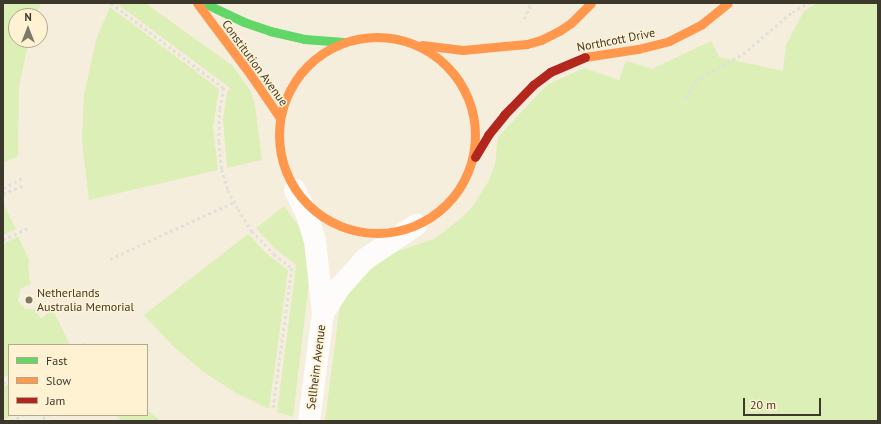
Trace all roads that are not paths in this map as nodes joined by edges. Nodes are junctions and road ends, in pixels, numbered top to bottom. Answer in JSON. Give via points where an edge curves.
{"nodes":[{"id":1,"x":197,"y":3,"type":"edge"},
{"id":2,"x":204,"y":3,"type":"edge"},
{"id":3,"x":592,"y":3,"type":"edge"},
{"id":4,"x":728,"y":3,"type":"edge"},
{"id":5,"x":345,"y":42,"type":"junction"},
{"id":6,"x":413,"y":44,"type":"junction"},
{"id":7,"x":280,"y":118,"type":"junction"},
{"id":8,"x":471,"y":164,"type":"junction"},
{"id":9,"x":296,"y":190,"type":"junction"},
{"id":10,"x":416,"y":225,"type":"junction"},
{"id":11,"x":323,"y":313,"type":"junction"},
{"id":12,"x":309,"y":421,"type":"edge"}],
"edges":[{"from":1,"to":7,"type":"street","name":"Constitution Avenue"},
{"from":2,"to":5,"type":"street","name":"Constitution Avenue","via":[[270,32],[304,39]]},
{"from":3,"to":6,"type":"street","name":"Northcott Drive","via":[[559,31],[527,44],[454,50]]},
{"from":4,"to":8,"type":"street","name":"Northcott Drive","via":[[702,24],[669,41],[638,49],[584,57],[550,72],[524,94],[498,122]]},
{"from":5,"to":6,"type":"street","via":[[375,37]]},
{"from":5,"to":7,"type":"street","via":[[307,65],[289,90]]},
{"from":6,"to":8,"type":"street","via":[[432,53],[444,63],[463,86],[476,129]]},
{"from":7,"to":9,"type":"street","via":[[278,133],[283,163]]},
{"from":8,"to":10,"type":"street","via":[[461,186],[452,198],[429,218]]},
{"from":9,"to":10,"type":"street","via":[[305,202],[329,220],[356,231],[387,232]]},
{"from":9,"to":11,"type":"street","name":"Sellheim Avenue","via":[[315,241]]},
{"from":10,"to":11,"type":"street","name":"Sellheim Avenue","via":[[364,260],[340,287]]},
{"from":11,"to":12,"type":"street","name":"Sellheim Avenue"}]}
